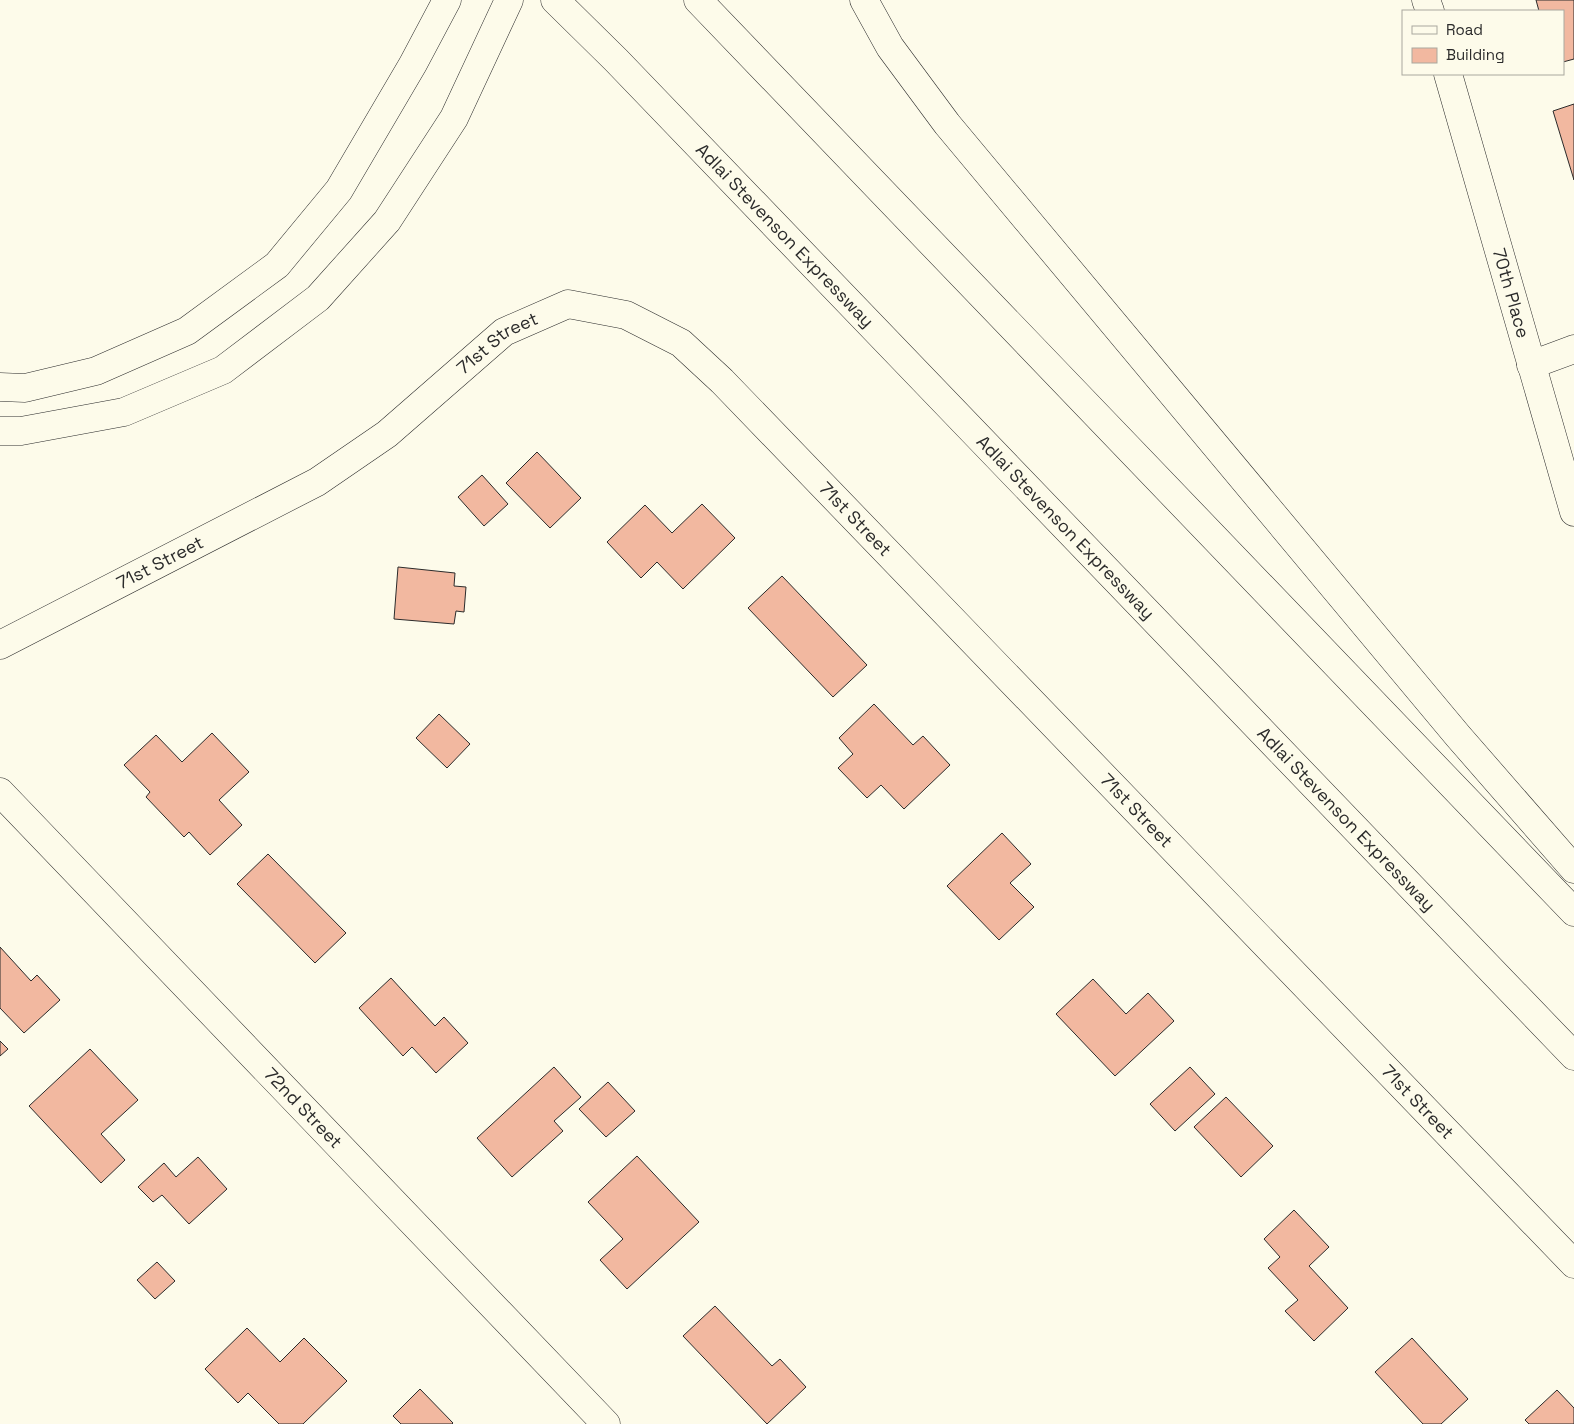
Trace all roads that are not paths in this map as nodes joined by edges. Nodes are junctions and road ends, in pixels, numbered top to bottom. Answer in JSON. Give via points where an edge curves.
{"nodes":[{"id":1,"x":447,"y":0,"type":"edge"},
{"id":2,"x":509,"y":0,"type":"edge"},
{"id":3,"x":555,"y":0,"type":"edge"},
{"id":4,"x":698,"y":0,"type":"edge"},
{"id":5,"x":864,"y":0,"type":"edge"},
{"id":6,"x":1448,"y":75,"type":"edge"},
{"id":7,"x":1574,"y":349,"type":"edge"},
{"id":8,"x":1531,"y":365,"type":"junction"},
{"id":9,"x":0,"y":387,"type":"edge"},
{"id":10,"x":0,"y":431,"type":"edge"},
{"id":11,"x":1574,"y":512,"type":"edge"},
{"id":12,"x":0,"y":645,"type":"edge"},
{"id":13,"x":0,"y":792,"type":"edge"},
{"id":14,"x":1574,"y":869,"type":"edge"},
{"id":15,"x":1574,"y":912,"type":"edge"},
{"id":16,"x":1574,"y":1056,"type":"edge"},
{"id":17,"x":1574,"y":1264,"type":"edge"},
{"id":18,"x":606,"y":1424,"type":"edge"}],
"edges":[{"from":1,"to":9,"type":"main road","via":[[339,190],[277,265],[188,331],[96,371],[25,388]]},
{"from":2,"to":10,"type":"main road","via":[[454,118],[387,221],[318,298],[223,370],[124,412],[21,432]]},
{"from":3,"to":16,"type":"main road","name":"Adlai Stevenson Expressway"},
{"from":4,"to":15,"type":"main road"},
{"from":5,"to":14,"type":"main road","via":[[890,47],[947,124],[1458,736]]},
{"from":6,"to":8,"type":"main road","name":"70th Place"},
{"from":7,"to":8,"type":"main road"},
{"from":8,"to":11,"type":"main road","name":"70th Place"},
{"from":12,"to":17,"type":"main road","name":"71st Street","via":[[317,482],[387,434],[504,332],[568,304],[626,315],[681,343],[722,381]]},
{"from":13,"to":18,"type":"main road","name":"72nd Street"}]}
